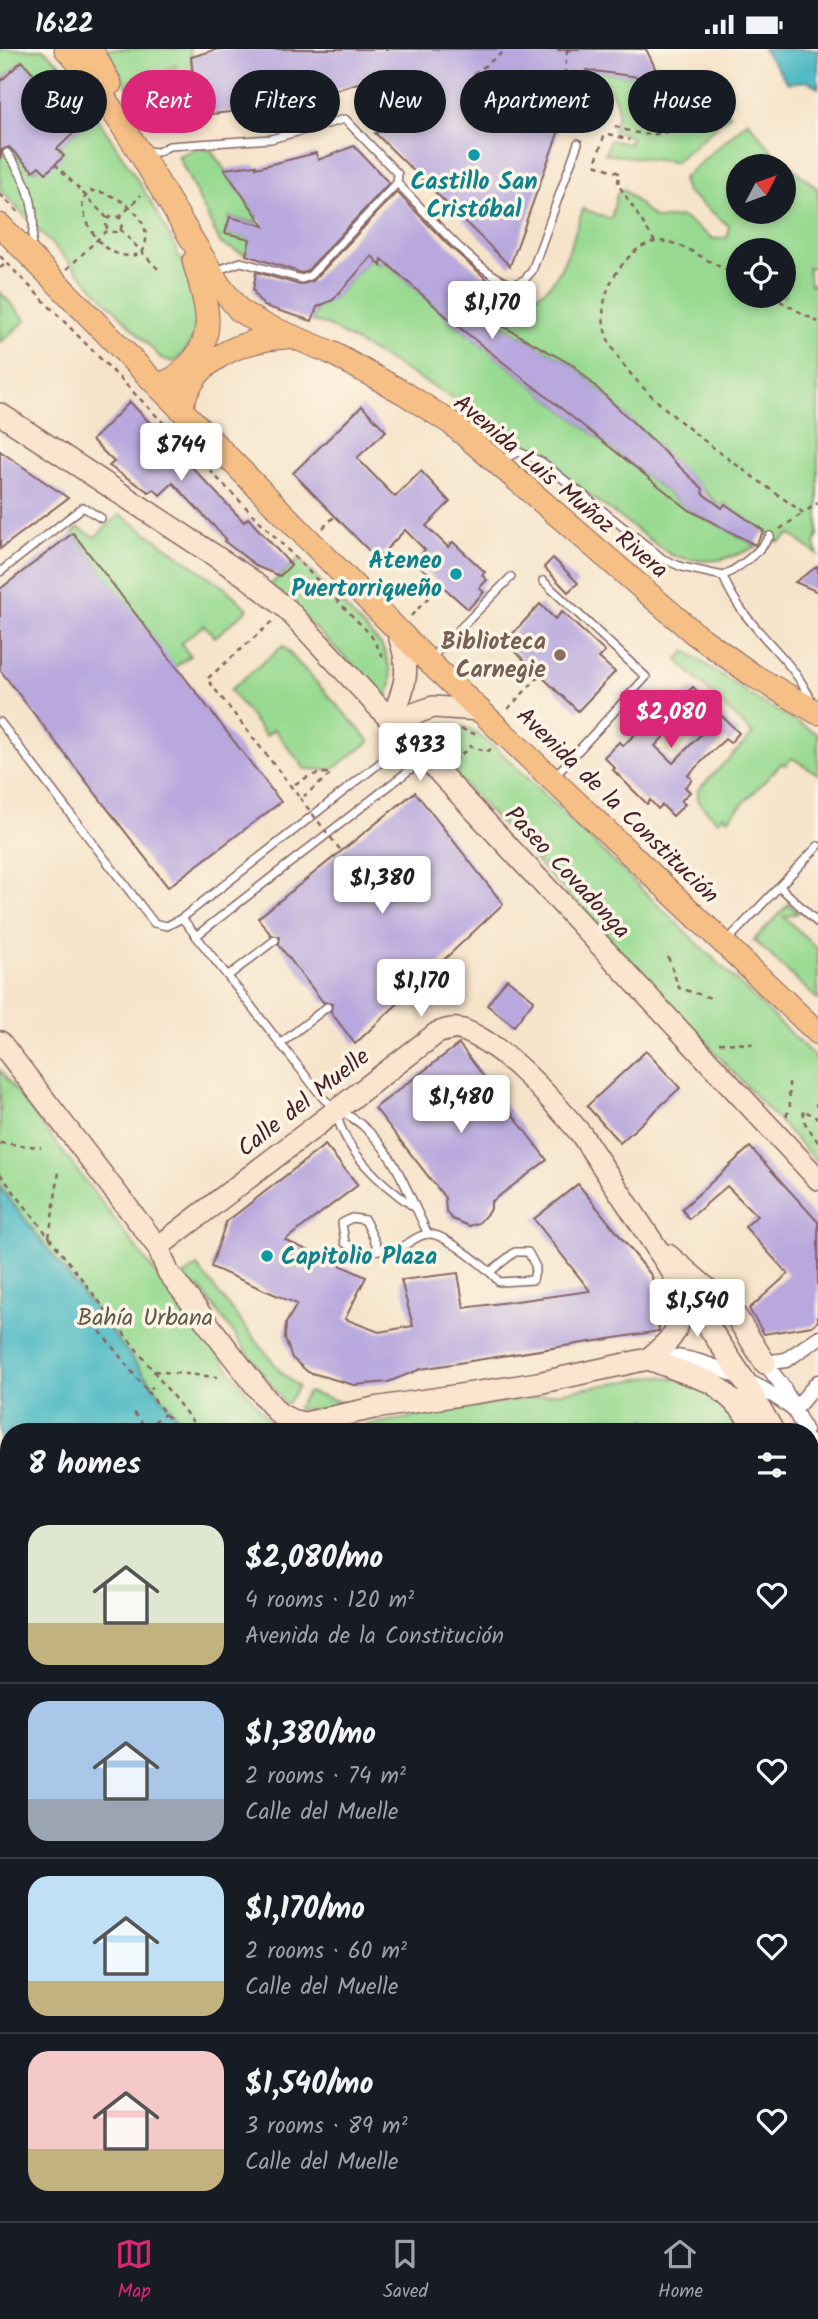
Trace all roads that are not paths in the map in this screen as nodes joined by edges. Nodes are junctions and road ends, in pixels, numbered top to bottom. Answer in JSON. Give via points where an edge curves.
{"nodes":[{"id":1,"x":66,"y":49,"type":"edge"},
{"id":2,"x":91,"y":49,"type":"edge"},
{"id":3,"x":578,"y":142,"type":"dead end"},
{"id":4,"x":139,"y":151,"type":"junction"},
{"id":5,"x":7,"y":153,"type":"dead end"},
{"id":6,"x":397,"y":183,"type":"junction"},
{"id":7,"x":0,"y":225,"type":"edge"},
{"id":8,"x":185,"y":230,"type":"junction"},
{"id":9,"x":29,"y":255,"type":"junction"},
{"id":10,"x":212,"y":273,"type":"junction"},
{"id":11,"x":296,"y":336,"type":"junction"},
{"id":12,"x":156,"y":384,"type":"junction"},
{"id":13,"x":181,"y":408,"type":"junction"},
{"id":14,"x":0,"y":414,"type":"edge"},
{"id":15,"x":498,"y":461,"type":"junction"},
{"id":16,"x":102,"y":518,"type":"dead end"},
{"id":17,"x":770,"y":536,"type":"road end"},
{"id":18,"x":0,"y":572,"type":"edge"},
{"id":19,"x":511,"y":576,"type":"dead end"},
{"id":20,"x":723,"y":576,"type":"junction"},
{"id":21,"x":543,"y":581,"type":"dead end"},
{"id":22,"x":408,"y":627,"type":"junction"},
{"id":23,"x":428,"y":661,"type":"junction"},
{"id":24,"x":489,"y":705,"type":"junction"},
{"id":25,"x":817,"y":713,"type":"edge"},
{"id":26,"x":0,"y":722,"type":"edge"},
{"id":27,"x":391,"y":722,"type":"junction"},
{"id":28,"x":409,"y":740,"type":"junction"},
{"id":29,"x":435,"y":758,"type":"junction"},
{"id":30,"x":552,"y":779,"type":"junction"},
{"id":31,"x":818,"y":846,"type":"edge"},
{"id":32,"x":780,"y":887,"type":"junction"},
{"id":33,"x":182,"y":918,"type":"junction"},
{"id":34,"x":818,"y":923,"type":"edge"},
{"id":35,"x":196,"y":936,"type":"junction"},
{"id":36,"x":275,"y":940,"type":"dead end"},
{"id":37,"x":725,"y":943,"type":"junction"},
{"id":38,"x":228,"y":976,"type":"junction"},
{"id":39,"x":327,"y":1007,"type":"dead end"},
{"id":40,"x":818,"y":1033,"type":"edge"},
{"id":41,"x":0,"y":1042,"type":"edge"},
{"id":42,"x":281,"y":1044,"type":"junction"},
{"id":43,"x":335,"y":1111,"type":"junction"},
{"id":44,"x":818,"y":1179,"type":"edge"},
{"id":45,"x":415,"y":1207,"type":"junction"},
{"id":46,"x":428,"y":1234,"type":"junction"},
{"id":47,"x":648,"y":1238,"type":"junction"},
{"id":48,"x":158,"y":1247,"type":"junction"},
{"id":49,"x":378,"y":1248,"type":"junction"},
{"id":50,"x":491,"y":1271,"type":"junction"},
{"id":51,"x":681,"y":1288,"type":"junction"},
{"id":52,"x":818,"y":1338,"type":"edge"},
{"id":53,"x":648,"y":1360,"type":"junction"},
{"id":54,"x":765,"y":1363,"type":"junction"},
{"id":55,"x":744,"y":1380,"type":"junction"},
{"id":56,"x":818,"y":1382,"type":"edge"},
{"id":57,"x":794,"y":1410,"type":"junction"},
{"id":58,"x":752,"y":1423,"type":"edge"},
{"id":59,"x":768,"y":1423,"type":"edge"},
{"id":60,"x":801,"y":1423,"type":"edge"}],
"edges":[{"from":1,"to":4,"type":"main road","name":"Avenida Luis Muñoz Rivera","via":[[87,72]]},
{"from":2,"to":4,"type":"main road","via":[[118,97]]},
{"from":3,"to":6,"type":"lane","via":[[532,271],[513,285],[496,279]]},
{"from":4,"to":6,"type":"lane","via":[[271,139],[345,119],[398,174]]},
{"from":4,"to":8,"type":"main road","name":"Avenida Luis Muñoz Rivera"},
{"from":5,"to":9,"type":"lane","via":[[19,168],[35,212]]},
{"from":6,"to":10,"type":"lane","via":[[310,276],[302,279],[241,262]]},
{"from":7,"to":9,"type":"main road","name":"Avenida de la Constitución"},
{"from":8,"to":10,"type":"main road","name":"Avenida Luis Muñoz Rivera"},
{"from":8,"to":12,"type":"main road","via":[[209,325],[195,358],[172,381]]},
{"from":9,"to":12,"type":"main road","name":"Avenida de la Constitución"},
{"from":10,"to":11,"type":"main road","name":"Avenida Luis Muñoz Rivera","via":[[244,314]]},
{"from":11,"to":13,"type":"main road","via":[[259,339],[230,348],[195,379]]},
{"from":11,"to":15,"type":"main road","name":"Avenida Luis Muñoz Rivera","via":[[404,393]]},
{"from":12,"to":13,"type":"main road","name":"Avenida de la Constitución"},
{"from":13,"to":22,"type":"main road","name":"Avenida de la Constitución"},
{"from":14,"to":27,"type":"main road","name":"Paseo Covadonga","via":[[247,577],[287,610]]},
{"from":15,"to":20,"type":"lane","via":[[519,452],[542,462],[663,559]]},
{"from":15,"to":25,"type":"main road","name":"Avenida Luis Muñoz Rivera","via":[[694,633]]},
{"from":16,"to":18,"type":"lane","via":[[83,507]]},
{"from":17,"to":20,"type":"lane","via":[[739,568]]},
{"from":19,"to":23,"type":"lane"},
{"from":20,"to":25,"type":"lane","via":[[733,601],[794,672]]},
{"from":21,"to":30,"type":"lane","via":[[646,677]]},
{"from":22,"to":23,"type":"main road","name":"Avenida de la Constitución"},
{"from":22,"to":27,"type":"main road","via":[[405,683]]},
{"from":23,"to":24,"type":"main road","name":"Avenida de la Constitución"},
{"from":24,"to":27,"type":"main road","via":[[433,707]]},
{"from":24,"to":30,"type":"main road","name":"Avenida de la Constitución"},
{"from":26,"to":33,"type":"lane","via":[[154,923],[167,926]]},
{"from":27,"to":28,"type":"main road","name":"Paseo Covadonga"},
{"from":28,"to":29,"type":"main road","name":"Paseo Covadonga"},
{"from":28,"to":33,"type":"lane"},
{"from":29,"to":35,"type":"lane"},
{"from":29,"to":44,"type":"main road","name":"Paseo Covadonga"},
{"from":30,"to":37,"type":"main road","name":"Avenida de la Constitución"},
{"from":31,"to":32,"type":"lane"},
{"from":32,"to":34,"type":"lane"},
{"from":32,"to":37,"type":"lane"},
{"from":33,"to":35,"type":"lane"},
{"from":35,"to":38,"type":"lane"},
{"from":36,"to":38,"type":"lane"},
{"from":37,"to":40,"type":"main road","name":"Avenida de la Constitución"},
{"from":38,"to":42,"type":"lane"},
{"from":39,"to":42,"type":"lane"},
{"from":41,"to":48,"type":"main road"},
{"from":42,"to":43,"type":"lane"},
{"from":43,"to":45,"type":"lane","via":[[343,1137],[357,1154],[383,1185]]},
{"from":43,"to":45,"type":"lane","via":[[363,1125],[400,1172]]},
{"from":43,"to":47,"type":"main road","name":"Calle del Muelle","via":[[437,1033],[463,1030],[501,1054],[553,1100],[581,1134]]},
{"from":43,"to":48,"type":"main road","name":"Calle del Muelle"},
{"from":45,"to":46,"type":"lane"},
{"from":46,"to":49,"type":"lane","via":[[396,1249]]},
{"from":46,"to":50,"type":"lane","via":[[441,1235]]},
{"from":47,"to":51,"type":"main road","name":"Calle del Muelle"},
{"from":47,"to":54,"type":"main road","name":"Calle del Muelle","via":[[732,1310]]},
{"from":48,"to":53,"type":"main road","via":[[168,1272],[262,1394],[279,1414],[305,1423]]},
{"from":49,"to":49,"type":"lane","via":[[365,1220],[352,1217],[342,1223],[345,1243],[363,1254]]},
{"from":50,"to":50,"type":"lane","via":[[499,1282],[510,1284],[533,1280],[537,1267],[528,1252],[515,1252]]},
{"from":51,"to":53,"type":"main road","via":[[676,1334]]},
{"from":51,"to":55,"type":"main road","name":"Calle del Muelle"},
{"from":52,"to":54,"type":"street","via":[[786,1360]]},
{"from":53,"to":55,"type":"street","via":[[677,1356]]},
{"from":53,"to":58,"type":"main road","via":[[713,1383]]},
{"from":54,"to":57,"type":"street"},
{"from":55,"to":57,"type":"street","via":[[768,1390]]},
{"from":55,"to":59,"type":"main road","name":"Calle del Muelle"},
{"from":56,"to":57,"type":"street"},
{"from":57,"to":60,"type":"street"}]}
